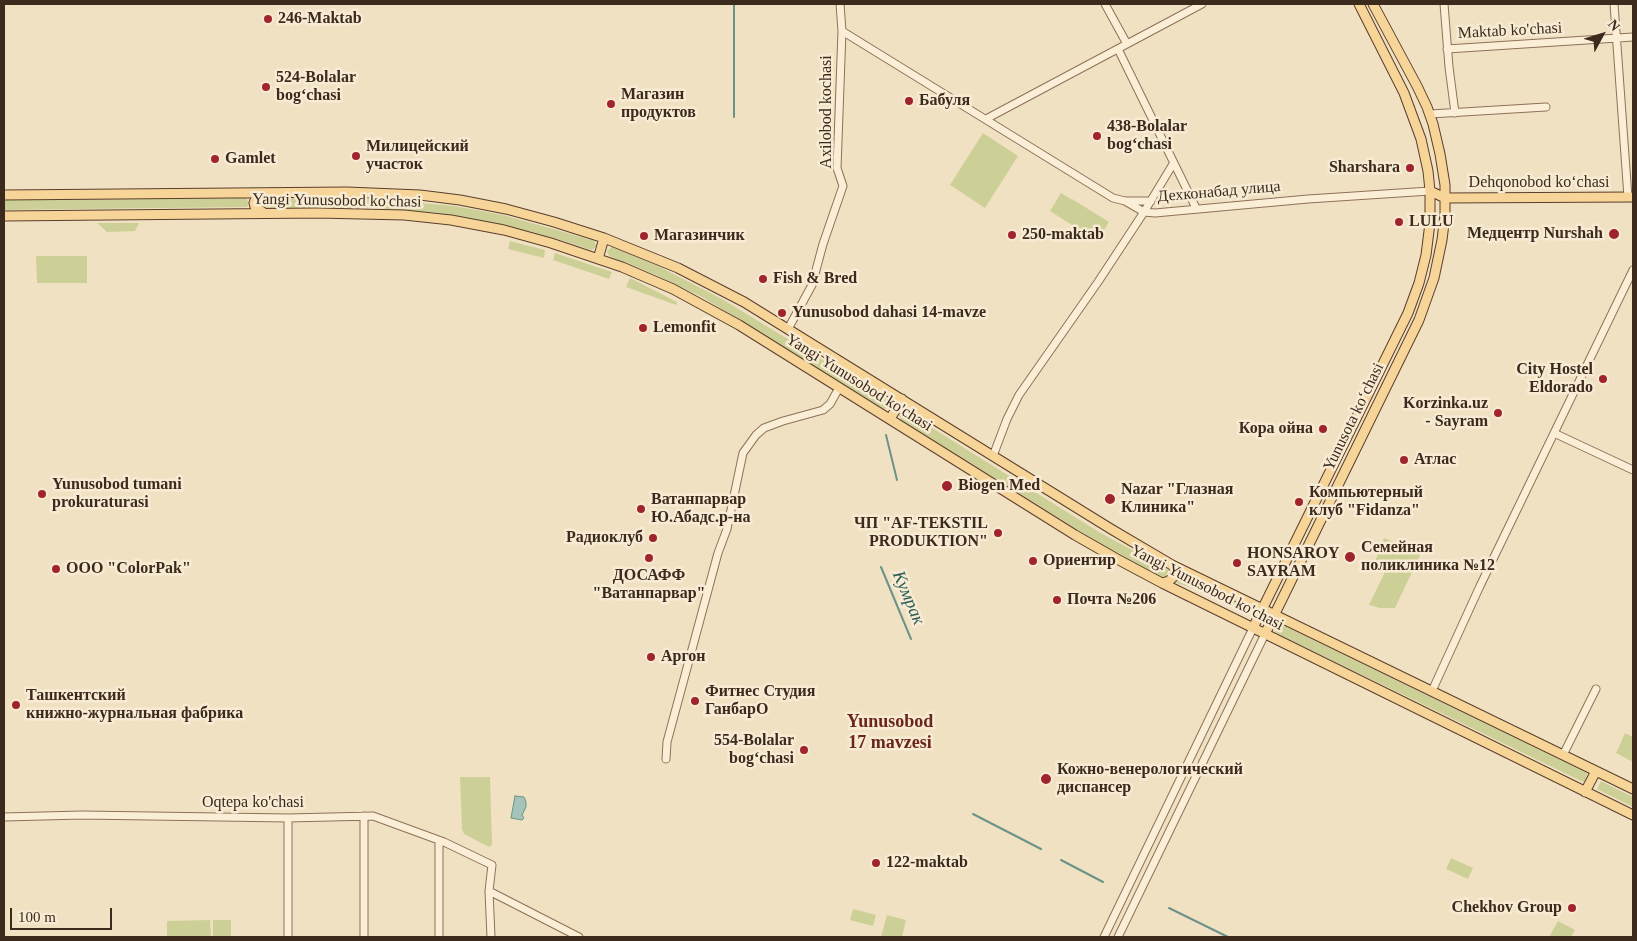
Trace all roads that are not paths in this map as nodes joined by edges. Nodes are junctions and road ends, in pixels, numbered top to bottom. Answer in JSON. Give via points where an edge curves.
{"nodes":[{"id":1,"x":840,"y":4,"type":"edge"},
{"id":2,"x":1105,"y":4,"type":"edge"},
{"id":3,"x":1202,"y":4,"type":"edge"},
{"id":4,"x":1359,"y":4,"type":"edge"},
{"id":5,"x":1373,"y":4,"type":"edge"},
{"id":6,"x":1444,"y":4,"type":"edge"},
{"id":7,"x":1614,"y":4,"type":"edge"},
{"id":8,"x":842,"y":31,"type":"junction"},
{"id":9,"x":1633,"y":37,"type":"edge"},
{"id":10,"x":1617,"y":38,"type":"junction"},
{"id":11,"x":1127,"y":44,"type":"junction"},
{"id":12,"x":1447,"y":48,"type":"junction"},
{"id":13,"x":1118,"y":49,"type":"junction"},
{"id":14,"x":1546,"y":107,"type":"dead end"},
{"id":15,"x":1455,"y":113,"type":"junction"},
{"id":16,"x":1430,"y":114,"type":"junction"},
{"id":17,"x":986,"y":119,"type":"junction"},
{"id":18,"x":1173,"y":164,"type":"junction"},
{"id":19,"x":1630,"y":179,"type":"edge"},
{"id":20,"x":1430,"y":191,"type":"junction"},
{"id":21,"x":261,"y":193,"type":"junction"},
{"id":22,"x":4,"y":195,"type":"edge"},
{"id":23,"x":1630,"y":197,"type":"edge"},
{"id":24,"x":1445,"y":198,"type":"junction"},
{"id":25,"x":1125,"y":200,"type":"junction"},
{"id":26,"x":1151,"y":201,"type":"junction"},
{"id":27,"x":1431,"y":206,"type":"junction"},
{"id":28,"x":1196,"y":208,"type":"junction"},
{"id":29,"x":1144,"y":212,"type":"junction"},
{"id":30,"x":264,"y":214,"type":"junction"},
{"id":31,"x":4,"y":216,"type":"edge"},
{"id":32,"x":604,"y":238,"type":"junction"},
{"id":33,"x":598,"y":259,"type":"junction"},
{"id":34,"x":1633,"y":270,"type":"edge"},
{"id":35,"x":788,"y":329,"type":"junction"},
{"id":36,"x":839,"y":388,"type":"junction"},
{"id":37,"x":902,"y":400,"type":"junction"},
{"id":38,"x":890,"y":420,"type":"junction"},
{"id":39,"x":1554,"y":433,"type":"junction"},
{"id":40,"x":993,"y":456,"type":"junction"},
{"id":41,"x":1633,"y":470,"type":"edge"},
{"id":42,"x":1172,"y":565,"type":"junction"},
{"id":43,"x":1162,"y":583,"type":"junction"},
{"id":44,"x":1262,"y":608,"type":"junction"},
{"id":45,"x":1274,"y":614,"type":"junction"},
{"id":46,"x":1253,"y":628,"type":"junction"},
{"id":47,"x":1265,"y":634,"type":"junction"},
{"id":48,"x":1596,"y":688,"type":"dead end"},
{"id":49,"x":1432,"y":691,"type":"junction"},
{"id":50,"x":1563,"y":755,"type":"junction"},
{"id":51,"x":666,"y":760,"type":"dead end"},
{"id":52,"x":1596,"y":771,"type":"junction"},
{"id":53,"x":1633,"y":789,"type":"edge"},
{"id":54,"x":1585,"y":792,"type":"junction"},
{"id":55,"x":364,"y":816,"type":"junction"},
{"id":56,"x":1633,"y":816,"type":"edge"},
{"id":57,"x":4,"y":817,"type":"edge"},
{"id":58,"x":288,"y":818,"type":"junction"},
{"id":59,"x":439,"y":841,"type":"junction"},
{"id":60,"x":490,"y":891,"type":"junction"},
{"id":61,"x":288,"y":937,"type":"edge"},
{"id":62,"x":364,"y":937,"type":"edge"},
{"id":63,"x":439,"y":937,"type":"edge"},
{"id":64,"x":491,"y":937,"type":"edge"},
{"id":65,"x":579,"y":937,"type":"edge"},
{"id":66,"x":1104,"y":937,"type":"edge"},
{"id":67,"x":1118,"y":937,"type":"edge"}],
"edges":[{"from":1,"to":8,"type":"street","name":"Axilobod kochasi"},
{"from":2,"to":11,"type":"street"},
{"from":3,"to":11,"type":"street"},
{"from":4,"to":20,"type":"main road","name":"Yunusota koʻchasi","via":[[1410,107],[1426,156]]},
{"from":5,"to":16,"type":"main road","name":"Yunusota koʻchasi"},
{"from":6,"to":12,"type":"street"},
{"from":7,"to":10,"type":"street"},
{"from":8,"to":17,"type":"street"},
{"from":8,"to":35,"type":"street","name":"Axilobod kochasi","via":[[837,168],[843,186],[812,285]]},
{"from":9,"to":10,"type":"street","name":"Maktab ko'chasi"},
{"from":10,"to":12,"type":"street","name":"Maktab ko'chasi"},
{"from":10,"to":19,"type":"street"},
{"from":11,"to":13,"type":"street"},
{"from":12,"to":15,"type":"street"},
{"from":13,"to":17,"type":"street"},
{"from":13,"to":18,"type":"street"},
{"from":14,"to":15,"type":"street"},
{"from":15,"to":16,"type":"street"},
{"from":16,"to":24,"type":"main road","name":"Yunusota koʻchasi","via":[[1440,154]]},
{"from":17,"to":25,"type":"street","via":[[1113,198]]},
{"from":18,"to":26,"type":"street"},
{"from":18,"to":28,"type":"street"},
{"from":19,"to":23,"type":"street"},
{"from":20,"to":24,"type":"main road","name":"Дехконабад улица"},
{"from":20,"to":27,"type":"main road","name":"Yunusota koʻchasi"},
{"from":20,"to":28,"type":"street","name":"Дехконабад улица"},
{"from":21,"to":22,"type":"main road","name":"Yangi Yunusobod ko'chasi"},
{"from":21,"to":30,"type":"main road","via":[[254,203]]},
{"from":21,"to":32,"type":"main road","name":"Yangi Yunusobod ko'chasi","via":[[368,192],[448,198],[530,215]]},
{"from":23,"to":24,"type":"main road","name":"Dehqonobod koʻchasi"},
{"from":24,"to":27,"type":"main road"},
{"from":24,"to":45,"type":"main road","name":"Yunusota koʻchasi","via":[[1440,249],[1432,286],[1421,315]]},
{"from":25,"to":26,"type":"street"},
{"from":25,"to":29,"type":"street"},
{"from":26,"to":29,"type":"street"},
{"from":27,"to":44,"type":"main road","name":"Yunusota koʻchasi","via":[[1426,255],[1414,298]]},
{"from":28,"to":29,"type":"street","name":"Дехконабад улица"},
{"from":29,"to":40,"type":"street","name":"Дехконабад улица","via":[[1020,395],[1007,418]]},
{"from":30,"to":31,"type":"main road","name":"Yangi Yunusobod ko'chasi"},
{"from":30,"to":33,"type":"main road","name":"Yangi Yunusobod ko'chasi","via":[[372,213],[434,218],[512,232]]},
{"from":32,"to":33,"type":"main road"},
{"from":32,"to":35,"type":"main road","name":"Yangi Yunusobod ko'chasi","via":[[701,279]]},
{"from":33,"to":36,"type":"main road","name":"Yangi Yunusobod ko'chasi","via":[[659,282],[699,302]]},
{"from":34,"to":39,"type":"street"},
{"from":35,"to":37,"type":"main road","name":"Yangi Yunusobod ko'chasi"},
{"from":36,"to":38,"type":"main road","name":"Yangi Yunusobod ko'chasi"},
{"from":36,"to":51,"type":"street","via":[[823,410],[764,428],[743,453],[727,529],[667,742]]},
{"from":37,"to":38,"type":"main road"},
{"from":37,"to":40,"type":"main road","name":"Yangi Yunusobod ko'chasi"},
{"from":38,"to":43,"type":"main road","name":"Yangi Yunusobod ko'chasi","via":[[1074,535]]},
{"from":39,"to":41,"type":"street"},
{"from":39,"to":49,"type":"street"},
{"from":40,"to":42,"type":"main road","name":"Yangi Yunusobod ko'chasi"},
{"from":42,"to":43,"type":"main road","via":[[1175,575]]},
{"from":42,"to":44,"type":"main road","name":"Yangi Yunusobod ko'chasi"},
{"from":43,"to":46,"type":"main road","name":"Yangi Yunusobod ko'chasi"},
{"from":44,"to":45,"type":"main road","name":"Yangi Yunusobod ko'chasi"},
{"from":44,"to":46,"type":"main road","name":"Yunusota koʻchasi"},
{"from":45,"to":47,"type":"main road","name":"Yunusota koʻchasi"},
{"from":45,"to":49,"type":"main road","name":"Yangi Yunusobod ko'chasi"},
{"from":46,"to":47,"type":"main road","name":"Yangi Yunusobod ko'chasi"},
{"from":46,"to":66,"type":"street","name":"Yunusota koʻchasi"},
{"from":47,"to":54,"type":"main road","name":"Yangi Yunusobod ko'chasi"},
{"from":47,"to":67,"type":"street","name":"Yunusota koʻchasi"},
{"from":48,"to":50,"type":"street"},
{"from":49,"to":50,"type":"main road","name":"Yangi Yunusobod ko'chasi"},
{"from":50,"to":52,"type":"main road","name":"Yangi Yunusobod ko'chasi"},
{"from":52,"to":53,"type":"main road","name":"Yangi Yunusobod ko'chasi"},
{"from":52,"to":54,"type":"main road"},
{"from":54,"to":56,"type":"main road","name":"Yangi Yunusobod ko'chasi"},
{"from":55,"to":58,"type":"street","name":"Oqtepa ko'chasi"},
{"from":55,"to":59,"type":"street","name":"Oqtepa ko'chasi","via":[[373,816]]},
{"from":55,"to":62,"type":"street"},
{"from":57,"to":58,"type":"street","name":"Oqtepa ko'chasi"},
{"from":58,"to":61,"type":"street"},
{"from":59,"to":60,"type":"street","name":"Oqtepa ko'chasi","via":[[492,865]]},
{"from":59,"to":63,"type":"street"},
{"from":60,"to":64,"type":"street"},
{"from":60,"to":65,"type":"street"}]}
